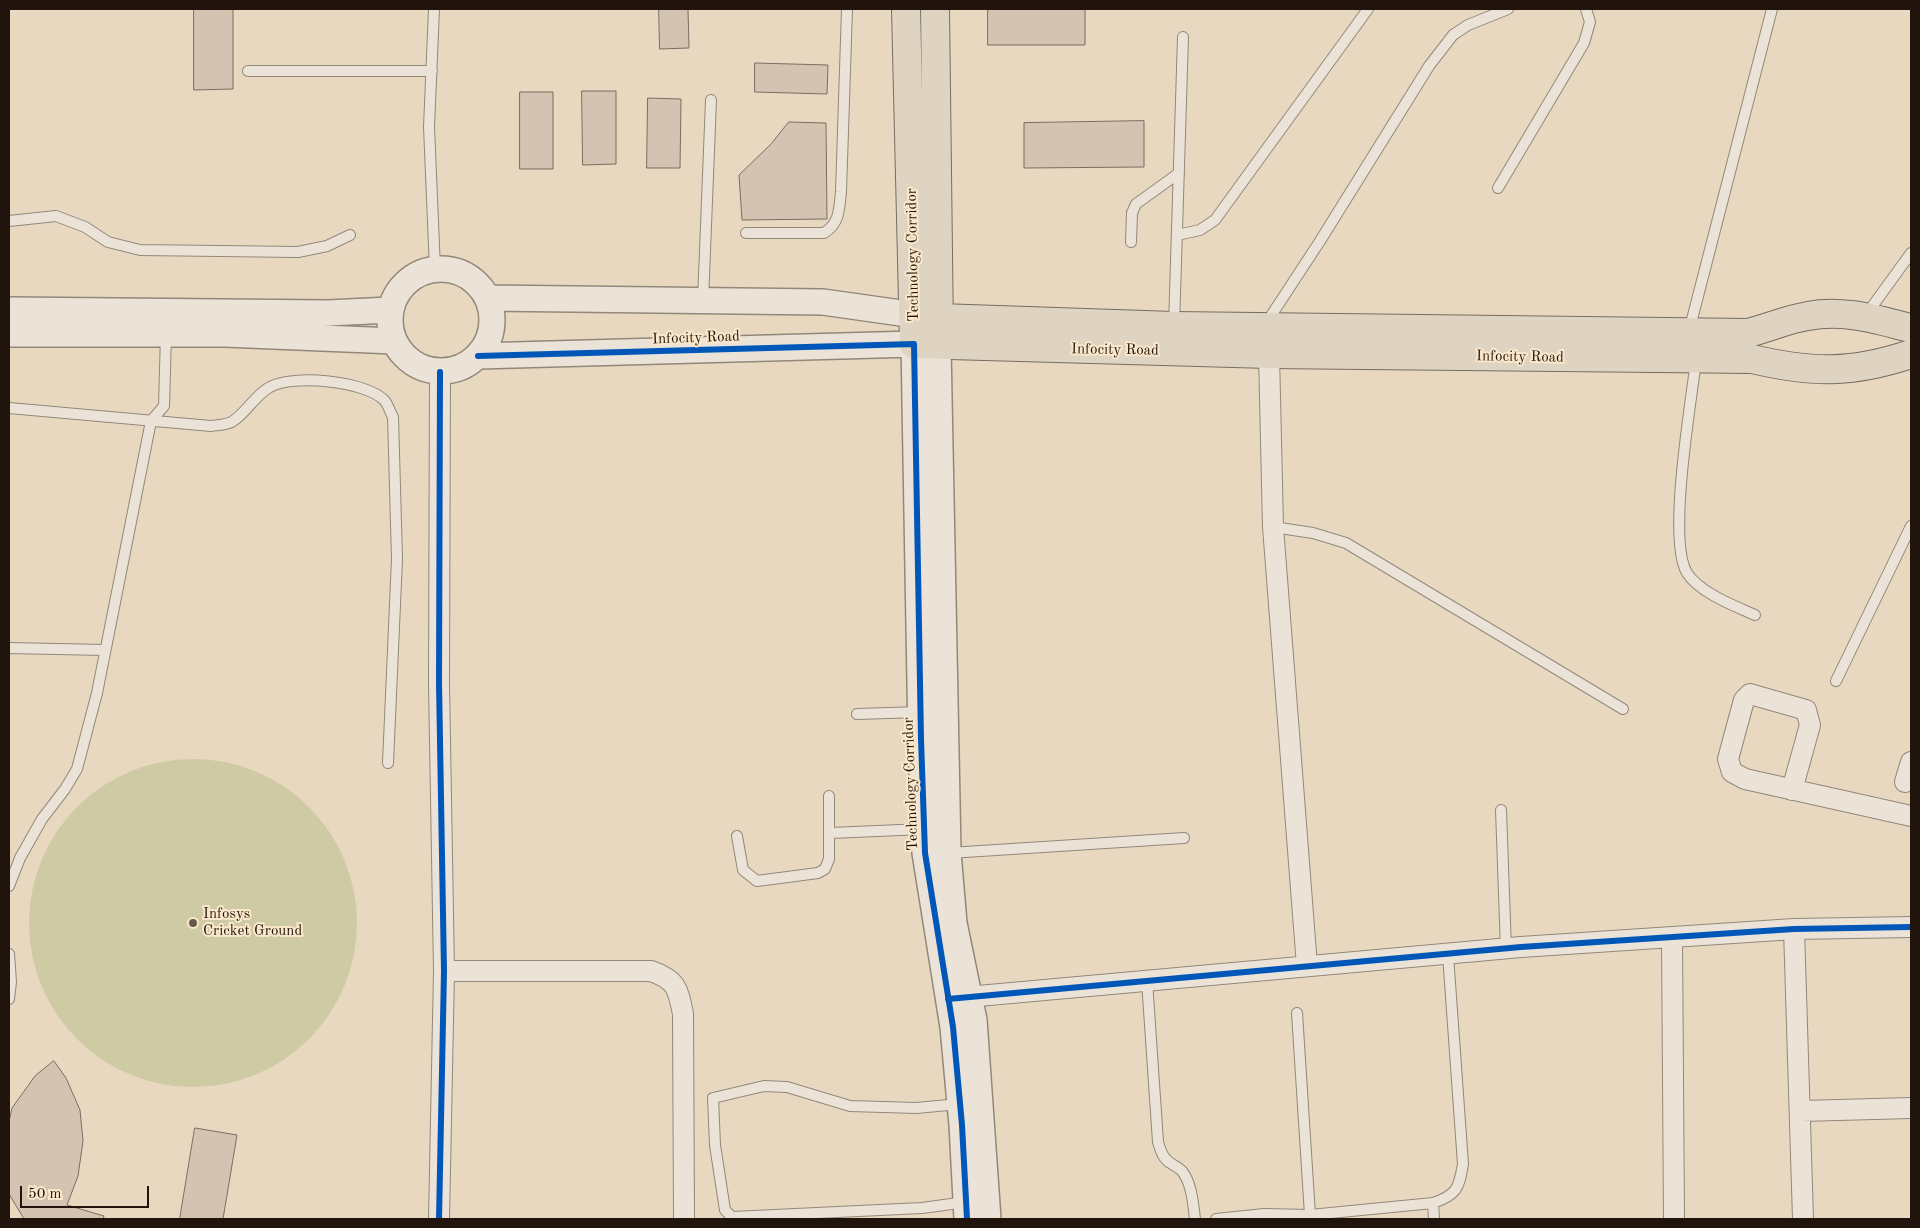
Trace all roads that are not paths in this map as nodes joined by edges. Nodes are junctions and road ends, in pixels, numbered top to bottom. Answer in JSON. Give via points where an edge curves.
{"nodes":[{"id":1,"x":434,"y":9,"type":"edge"},
{"id":2,"x":847,"y":9,"type":"edge"},
{"id":3,"x":906,"y":9,"type":"edge"},
{"id":4,"x":935,"y":9,"type":"edge"},
{"id":5,"x":1368,"y":9,"type":"edge"},
{"id":6,"x":1508,"y":9,"type":"edge"},
{"id":7,"x":1586,"y":9,"type":"edge"},
{"id":8,"x":1772,"y":9,"type":"edge"},
{"id":9,"x":1183,"y":37,"type":"dead end"},
{"id":10,"x":248,"y":71,"type":"dead end"},
{"id":11,"x":432,"y":71,"type":"junction"},
{"id":12,"x":710,"y":100,"type":"dead end"},
{"id":13,"x":1179,"y":173,"type":"junction"},
{"id":14,"x":1498,"y":188,"type":"dead end"},
{"id":15,"x":9,"y":221,"type":"edge"},
{"id":16,"x":746,"y":233,"type":"dead end"},
{"id":17,"x":350,"y":235,"type":"dead end"},
{"id":18,"x":1177,"y":236,"type":"junction"},
{"id":19,"x":1131,"y":242,"type":"dead end"},
{"id":20,"x":1911,"y":253,"type":"edge"},
{"id":21,"x":435,"y":269,"type":"junction"},
{"id":22,"x":488,"y":298,"type":"junction"},
{"id":23,"x":703,"y":300,"type":"junction"},
{"id":24,"x":9,"y":310,"type":"edge"},
{"id":25,"x":390,"y":310,"type":"junction"},
{"id":26,"x":1865,"y":316,"type":"junction"},
{"id":27,"x":927,"y":317,"type":"junction"},
{"id":28,"x":1174,"y":326,"type":"junction"},
{"id":29,"x":1262,"y":328,"type":"junction"},
{"id":30,"x":1911,"y":329,"type":"edge"},
{"id":31,"x":1689,"y":332,"type":"junction"},
{"id":32,"x":9,"y":334,"type":"edge"},
{"id":33,"x":166,"y":334,"type":"junction"},
{"id":34,"x":394,"y":341,"type":"junction"},
{"id":35,"x":926,"y":345,"type":"junction"},
{"id":36,"x":1750,"y":346,"type":"junction"},
{"id":37,"x":1269,"y":354,"type":"junction"},
{"id":38,"x":1911,"y":354,"type":"edge"},
{"id":39,"x":478,"y":356,"type":"junction"},
{"id":40,"x":1696,"y":359,"type":"junction"},
{"id":41,"x":440,"y":372,"type":"junction"},
{"id":42,"x":9,"y":408,"type":"edge"},
{"id":43,"x":151,"y":420,"type":"junction"},
{"id":44,"x":1911,"y":526,"type":"edge"},
{"id":45,"x":1273,"y":527,"type":"junction"},
{"id":46,"x":1755,"y":615,"type":"dead end"},
{"id":47,"x":9,"y":648,"type":"edge"},
{"id":48,"x":105,"y":650,"type":"junction"},
{"id":49,"x":1836,"y":682,"type":"dead end"},
{"id":50,"x":1624,"y":709,"type":"dead end"},
{"id":51,"x":921,"y":712,"type":"junction"},
{"id":52,"x":857,"y":714,"type":"dead end"},
{"id":53,"x":1911,"y":762,"type":"edge"},
{"id":54,"x":388,"y":763,"type":"dead end"},
{"id":55,"x":1905,"y":782,"type":"dead end"},
{"id":56,"x":1792,"y":790,"type":"junction"},
{"id":57,"x":829,"y":796,"type":"dead end"},
{"id":58,"x":1501,"y":810,"type":"dead end"},
{"id":59,"x":1911,"y":816,"type":"edge"},
{"id":60,"x":924,"y":829,"type":"junction"},
{"id":61,"x":830,"y":833,"type":"junction"},
{"id":62,"x":737,"y":836,"type":"dead end"},
{"id":63,"x":1184,"y":838,"type":"dead end"},
{"id":64,"x":948,"y":853,"type":"junction"},
{"id":65,"x":9,"y":886,"type":"edge"},
{"id":66,"x":1911,"y":927,"type":"edge"},
{"id":67,"x":1794,"y":929,"type":"junction"},
{"id":68,"x":1672,"y":938,"type":"junction"},
{"id":69,"x":1506,"y":949,"type":"junction"},
{"id":70,"x":9,"y":954,"type":"edge"},
{"id":71,"x":1448,"y":955,"type":"junction"},
{"id":72,"x":1307,"y":966,"type":"junction"},
{"id":73,"x":444,"y":971,"type":"junction"},
{"id":74,"x":1147,"y":981,"type":"junction"},
{"id":75,"x":959,"y":998,"type":"junction"},
{"id":76,"x":9,"y":999,"type":"edge"},
{"id":77,"x":1297,"y":1013,"type":"dead end"},
{"id":78,"x":960,"y":1104,"type":"junction"},
{"id":79,"x":1911,"y":1108,"type":"edge"},
{"id":80,"x":1801,"y":1111,"type":"junction"},
{"id":81,"x":1433,"y":1203,"type":"junction"},
{"id":82,"x":967,"y":1211,"type":"edge"},
{"id":83,"x":1310,"y":1215,"type":"junction"},
{"id":84,"x":439,"y":1219,"type":"edge"},
{"id":85,"x":684,"y":1219,"type":"edge"},
{"id":86,"x":988,"y":1219,"type":"edge"},
{"id":87,"x":1195,"y":1219,"type":"edge"},
{"id":88,"x":1216,"y":1219,"type":"edge"},
{"id":89,"x":1434,"y":1219,"type":"edge"},
{"id":90,"x":1674,"y":1219,"type":"edge"},
{"id":91,"x":1803,"y":1219,"type":"edge"}],
"edges":[{"from":1,"to":11,"type":"lane"},
{"from":2,"to":16,"type":"lane","via":[[838,218],[833,228],[824,233]]},
{"from":3,"to":27,"type":"main road","name":"Technology Corridor"},
{"from":4,"to":27,"type":"main road"},
{"from":5,"to":18,"type":"lane","via":[[1215,220],[1200,230]]},
{"from":6,"to":29,"type":"lane","via":[[1468,25],[1453,35],[1429,66]]},
{"from":7,"to":14,"type":"lane","via":[[1590,22],[1584,43]]},
{"from":8,"to":31,"type":"lane"},
{"from":9,"to":13,"type":"lane"},
{"from":10,"to":11,"type":"lane"},
{"from":11,"to":21,"type":"lane","via":[[429,127]]},
{"from":12,"to":23,"type":"lane"},
{"from":13,"to":18,"type":"lane"},
{"from":13,"to":19,"type":"lane","via":[[1136,204],[1132,213]]},
{"from":15,"to":17,"type":"lane","via":[[56,216],[85,227],[108,242],[140,250],[298,252],[327,246]]},
{"from":18,"to":28,"type":"lane"},
{"from":20,"to":26,"type":"lane"},
{"from":21,"to":22,"type":"street","via":[[455,270],[469,276]]},
{"from":21,"to":25,"type":"street","via":[[405,282]]},
{"from":22,"to":23,"type":"street","name":"Infocity Road"},
{"from":22,"to":39,"type":"street","via":[[492,328]]},
{"from":23,"to":27,"type":"street","name":"Infocity Road","via":[[823,302]]},
{"from":24,"to":25,"type":"street","via":[[328,313]]},
{"from":25,"to":34,"type":"street","via":[[389,326]]},
{"from":26,"to":30,"type":"main road","name":"Infocity Road"},
{"from":26,"to":36,"type":"main road","name":"Infocity Road","via":[[1841,313],[1808,316]]},
{"from":27,"to":28,"type":"main road","name":"Infocity Road"},
{"from":27,"to":35,"type":"main road"},
{"from":28,"to":29,"type":"main road","name":"Infocity Road"},
{"from":29,"to":31,"type":"main road","name":"Infocity Road"},
{"from":31,"to":36,"type":"main road","name":"Infocity Road"},
{"from":32,"to":33,"type":"street"},
{"from":33,"to":34,"type":"street"},
{"from":33,"to":43,"type":"lane","via":[[164,406]]},
{"from":34,"to":41,"type":"street","via":[[414,364]]},
{"from":35,"to":37,"type":"main road","name":"Infocity Road"},
{"from":35,"to":39,"type":"street","name":"Infocity Road"},
{"from":35,"to":51,"type":"street","name":"Technology Corridor"},
{"from":35,"to":64,"type":"street"},
{"from":36,"to":38,"type":"main road","name":"Infocity Road","via":[[1786,367],[1821,371],[1883,364]]},
{"from":36,"to":40,"type":"main road","name":"Infocity Road"},
{"from":37,"to":40,"type":"main road","name":"Infocity Road"},
{"from":37,"to":45,"type":"street"},
{"from":39,"to":41,"type":"street","via":[[454,370]]},
{"from":40,"to":46,"type":"lane","via":[[1682,485],[1680,553],[1688,574],[1714,596]]},
{"from":41,"to":73,"type":"street","via":[[439,683]]},
{"from":42,"to":43,"type":"lane"},
{"from":43,"to":48,"type":"lane"},
{"from":43,"to":54,"type":"lane","via":[[211,426],[233,422],[250,402],[271,386],[294,381],[349,383],[369,389],[385,401],[393,417],[397,559]]},
{"from":44,"to":49,"type":"lane"},
{"from":45,"to":50,"type":"lane","via":[[1346,543]]},
{"from":45,"to":72,"type":"street"},
{"from":47,"to":48,"type":"lane"},
{"from":48,"to":65,"type":"lane","via":[[76,769],[42,819],[20,858]]},
{"from":51,"to":52,"type":"lane"},
{"from":51,"to":60,"type":"street","name":"Technology Corridor"},
{"from":53,"to":55,"type":"street"},
{"from":56,"to":56,"type":"street","via":[[1810,725],[1806,710],[1750,694],[1744,700],[1728,759],[1732,772],[1745,779]]},
{"from":56,"to":59,"type":"street"},
{"from":57,"to":61,"type":"lane"},
{"from":58,"to":69,"type":"lane"},
{"from":60,"to":61,"type":"lane"},
{"from":60,"to":75,"type":"street","name":"Technology Corridor","via":[[925,853]]},
{"from":61,"to":62,"type":"lane","via":[[829,860],[825,869],[768,882],[749,878],[742,870]]},
{"from":63,"to":64,"type":"lane"},
{"from":64,"to":75,"type":"street"},
{"from":66,"to":67,"type":"street"},
{"from":67,"to":68,"type":"street"},
{"from":67,"to":80,"type":"street"},
{"from":68,"to":69,"type":"street"},
{"from":68,"to":90,"type":"street"},
{"from":69,"to":71,"type":"street"},
{"from":70,"to":76,"type":"lane"},
{"from":71,"to":72,"type":"street"},
{"from":71,"to":81,"type":"lane","via":[[1463,1164],[1459,1186],[1448,1198]]},
{"from":72,"to":74,"type":"street"},
{"from":73,"to":84,"type":"street"},
{"from":73,"to":85,"type":"street","via":[[651,970],[667,976],[679,992],[683,1014]]},
{"from":74,"to":75,"type":"street"},
{"from":74,"to":87,"type":"lane","via":[[1158,1142],[1162,1155],[1181,1169],[1191,1189]]},
{"from":75,"to":78,"type":"street","name":"Technology Corridor"},
{"from":75,"to":86,"type":"street","via":[[974,1020]]},
{"from":77,"to":83,"type":"lane"},
{"from":78,"to":82,"type":"street","name":"Technology Corridor"},
{"from":78,"to":82,"type":"lane","via":[[916,1108],[850,1106],[787,1087],[764,1086],[713,1098],[715,1145],[725,1210],[732,1217],[922,1208]]},
{"from":79,"to":80,"type":"street"},
{"from":80,"to":91,"type":"street"},
{"from":81,"to":83,"type":"lane"},
{"from":81,"to":89,"type":"lane"},
{"from":83,"to":88,"type":"lane","via":[[1264,1214]]}]}
